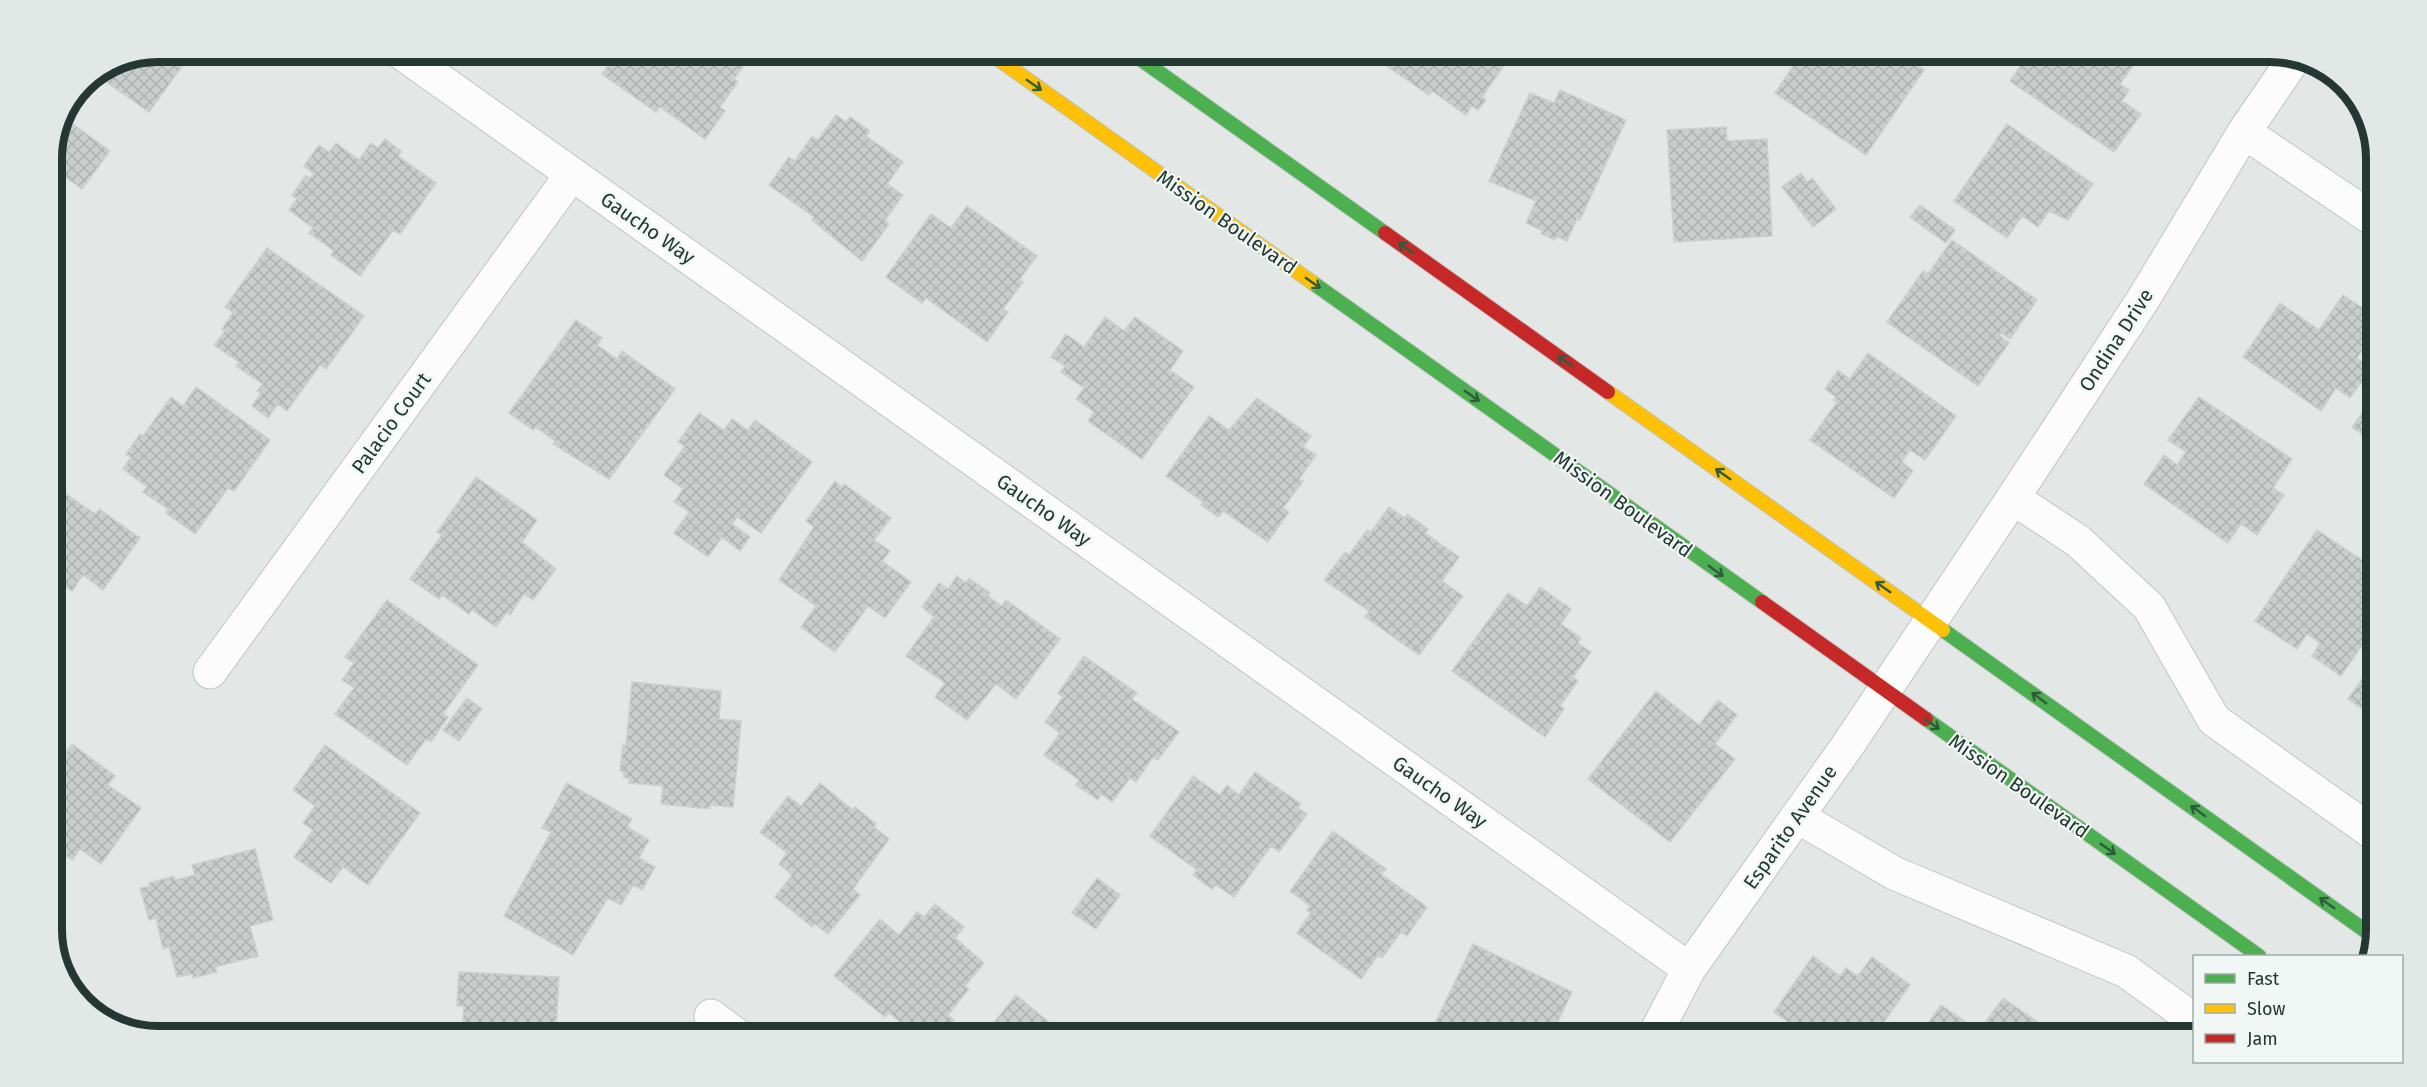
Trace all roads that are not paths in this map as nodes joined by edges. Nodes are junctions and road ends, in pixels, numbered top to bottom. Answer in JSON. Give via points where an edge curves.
{"nodes":[{"id":1,"x":414,"y":62,"type":"edge"},
{"id":2,"x":1002,"y":62,"type":"edge"},
{"id":3,"x":1144,"y":62,"type":"edge"},
{"id":4,"x":2291,"y":64,"type":"edge"},
{"id":5,"x":2244,"y":132,"type":"junction"},
{"id":6,"x":572,"y":174,"type":"junction"},
{"id":7,"x":2365,"y":214,"type":"edge"},
{"id":8,"x":2013,"y":498,"type":"junction"},
{"id":9,"x":1930,"y":621,"type":"junction"},
{"id":10,"x":210,"y":672,"type":"dead end"},
{"id":11,"x":1884,"y":690,"type":"junction"},
{"id":12,"x":1798,"y":817,"type":"junction"},
{"id":13,"x":2366,"y":828,"type":"edge"},
{"id":14,"x":2366,"y":931,"type":"edge"},
{"id":15,"x":2256,"y":955,"type":"edge"},
{"id":16,"x":1689,"y":969,"type":"junction"},
{"id":17,"x":711,"y":1016,"type":"dead end"},
{"id":18,"x":2193,"y":1019,"type":"edge"},
{"id":19,"x":724,"y":1026,"type":"edge"},
{"id":20,"x":1659,"y":1026,"type":"edge"}],
"edges":[{"from":1,"to":6,"type":"street","name":"Gaucho Way"},
{"from":2,"to":11,"type":"main road","name":"Mission Boulevard","one_way":true},
{"from":9,"to":3,"type":"main road","one_way":true},
{"from":4,"to":5,"type":"street","name":"Ondina Drive"},
{"from":5,"to":7,"type":"street"},
{"from":5,"to":8,"type":"street","name":"Ondina Drive","via":[[2144,298]]},
{"from":6,"to":10,"type":"street","name":"Palacio Court"},
{"from":6,"to":16,"type":"street","name":"Gaucho Way"},
{"from":8,"to":9,"type":"street","name":"Ondina Drive"},
{"from":8,"to":13,"type":"street","via":[[2078,541],[2149,607],[2214,720]]},
{"from":9,"to":11,"type":"street","name":"Esparito Avenue"},
{"from":14,"to":9,"type":"main road","one_way":true},
{"from":11,"to":12,"type":"street","name":"Esparito Avenue"},
{"from":11,"to":15,"type":"main road","name":"Mission Boulevard","one_way":true},
{"from":12,"to":16,"type":"street","name":"Esparito Avenue"},
{"from":12,"to":18,"type":"street","via":[[1894,873],[2126,971]]},
{"from":16,"to":20,"type":"street","name":"Esparito Avenue"},
{"from":17,"to":19,"type":"street"}]}
